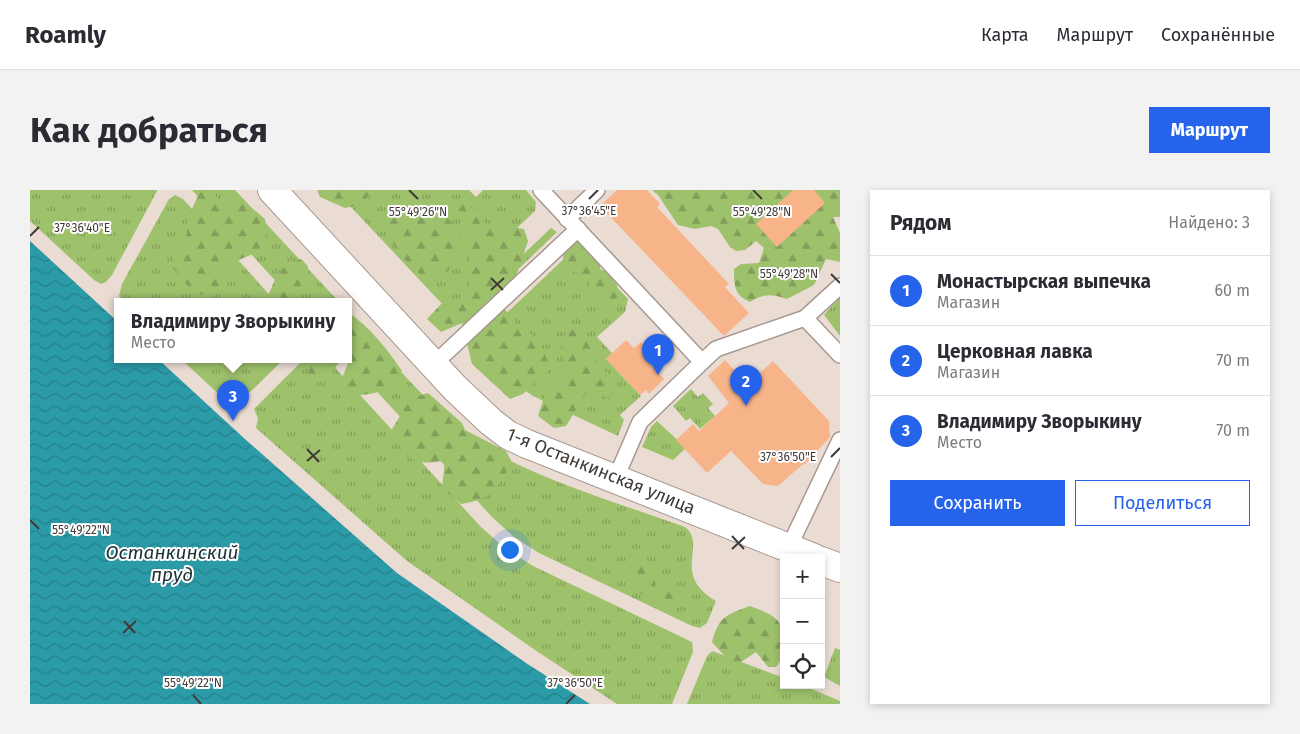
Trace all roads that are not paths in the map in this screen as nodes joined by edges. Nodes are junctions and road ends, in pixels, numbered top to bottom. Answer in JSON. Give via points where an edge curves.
{"nodes":[{"id":1,"x":272,"y":190,"type":"edge"},
{"id":2,"x":541,"y":190,"type":"edge"},
{"id":3,"x":597,"y":190,"type":"edge"},
{"id":4,"x":573,"y":224,"type":"junction"},
{"id":5,"x":840,"y":286,"type":"edge"},
{"id":6,"x":805,"y":318,"type":"junction"},
{"id":7,"x":840,"y":355,"type":"edge"},
{"id":8,"x":702,"y":362,"type":"junction"},
{"id":9,"x":433,"y":365,"type":"junction"},
{"id":10,"x":840,"y":440,"type":"edge"},
{"id":11,"x":616,"y":480,"type":"junction"},
{"id":12,"x":801,"y":553,"type":"edge"},
{"id":13,"x":825,"y":562,"type":"edge"},
{"id":14,"x":840,"y":568,"type":"edge"}],
"edges":[{"from":1,"to":9,"type":"street","name":"1-я Останкинская улица"},
{"from":2,"to":4,"type":"lane"},
{"from":3,"to":4,"type":"lane"},
{"from":4,"to":8,"type":"lane"},
{"from":4,"to":9,"type":"lane"},
{"from":5,"to":6,"type":"lane"},
{"from":6,"to":7,"type":"lane"},
{"from":6,"to":8,"type":"lane","via":[[716,349]]},
{"from":8,"to":11,"type":"lane","via":[[640,422]]},
{"from":9,"to":11,"type":"street","name":"1-я Останкинская улица","via":[[474,408],[508,434]]},
{"from":10,"to":12,"type":"lane"},
{"from":11,"to":12,"type":"street","name":"1-я Останкинская улица"},
{"from":13,"to":14,"type":"street"}]}
